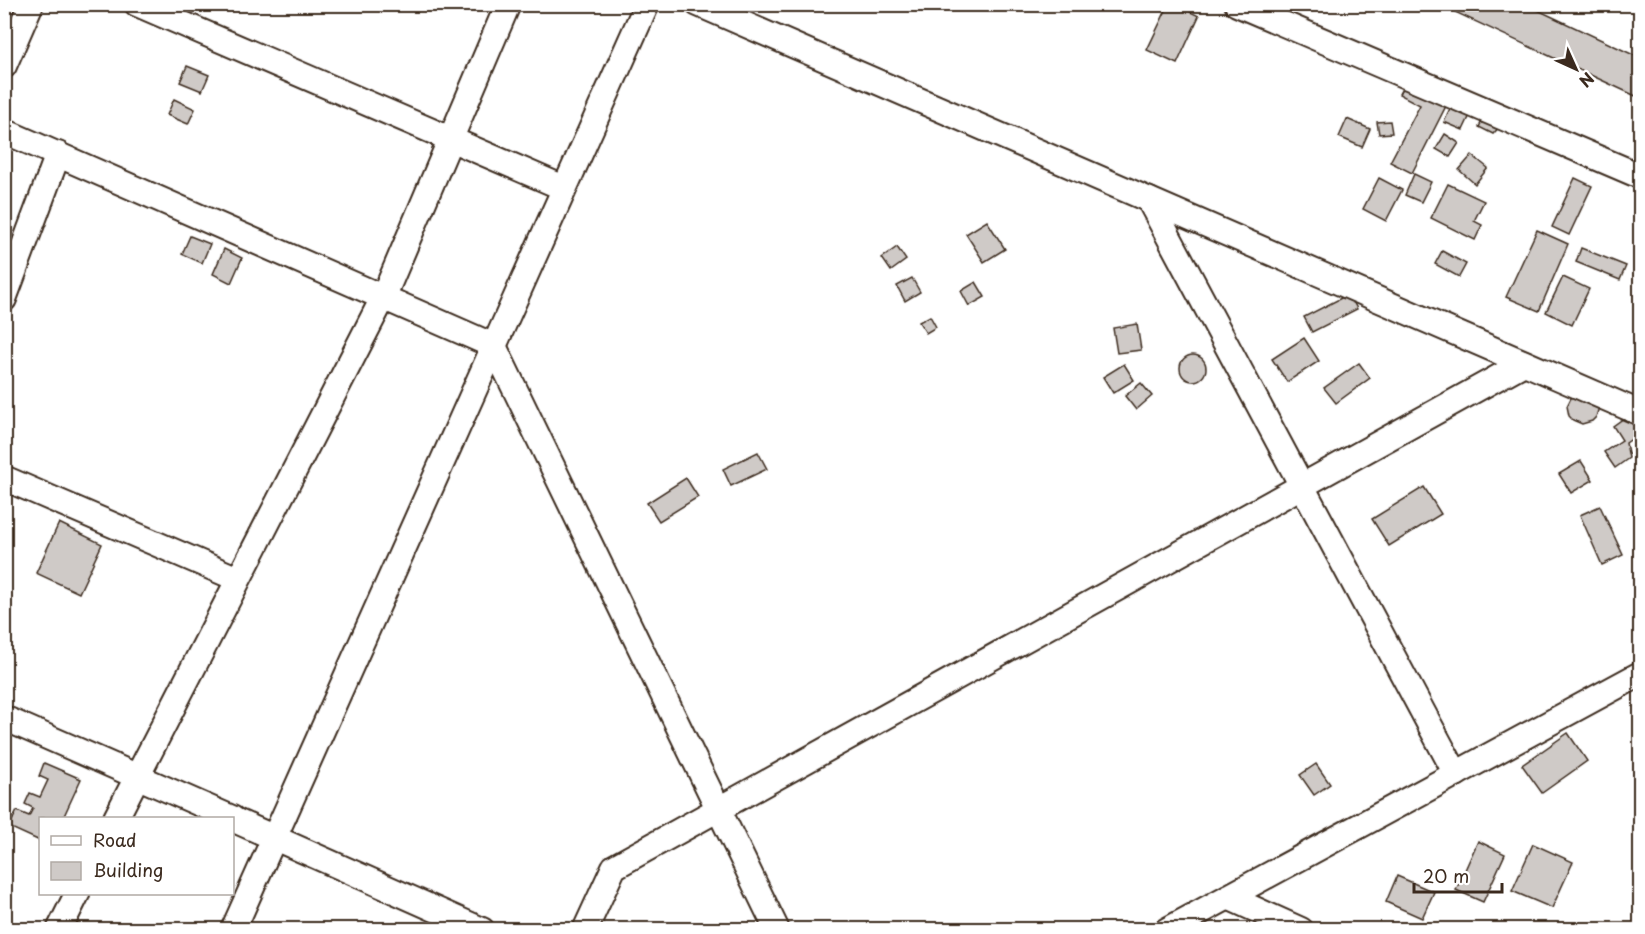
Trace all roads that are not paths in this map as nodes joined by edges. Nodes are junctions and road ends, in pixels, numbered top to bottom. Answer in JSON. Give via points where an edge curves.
{"nodes":[{"id":1,"x":31,"y":4,"type":"edge"},
{"id":2,"x":137,"y":4,"type":"edge"},
{"id":3,"x":508,"y":4,"type":"edge"},
{"id":4,"x":647,"y":4,"type":"edge"},
{"id":5,"x":698,"y":4,"type":"edge"},
{"id":6,"x":1237,"y":4,"type":"edge"},
{"id":7,"x":4,"y":66,"type":"edge"},
{"id":8,"x":4,"y":131,"type":"edge"},
{"id":9,"x":451,"y":139,"type":"junction"},
{"id":10,"x":58,"y":154,"type":"junction"},
{"id":11,"x":1641,"y":176,"type":"edge"},
{"id":12,"x":564,"y":188,"type":"junction"},
{"id":13,"x":1149,"y":200,"type":"junction"},
{"id":14,"x":383,"y":298,"type":"junction"},
{"id":15,"x":4,"y":299,"type":"edge"},
{"id":16,"x":494,"y":346,"type":"junction"},
{"id":17,"x":1524,"y":363,"type":"junction"},
{"id":18,"x":1641,"y":413,"type":"edge"},
{"id":19,"x":4,"y":478,"type":"edge"},
{"id":20,"x":1302,"y":486,"type":"junction"},
{"id":21,"x":238,"y":579,"type":"junction"},
{"id":22,"x":1641,"y":674,"type":"edge"},
{"id":23,"x":4,"y":718,"type":"edge"},
{"id":24,"x":1456,"y":774,"type":"junction"},
{"id":25,"x":137,"y":777,"type":"junction"},
{"id":26,"x":718,"y":809,"type":"junction"},
{"id":27,"x":117,"y":817,"type":"edge"},
{"id":28,"x":227,"y":817,"type":"edge"},
{"id":29,"x":234,"y":820,"type":"edge"},
{"id":30,"x":275,"y":837,"type":"junction"},
{"id":31,"x":76,"y":895,"type":"edge"},
{"id":32,"x":1228,"y":897,"type":"junction"},
{"id":33,"x":58,"y":930,"type":"edge"},
{"id":34,"x":233,"y":930,"type":"edge"},
{"id":35,"x":482,"y":930,"type":"edge"},
{"id":36,"x":585,"y":930,"type":"edge"},
{"id":37,"x":777,"y":930,"type":"edge"},
{"id":38,"x":1167,"y":930,"type":"edge"},
{"id":39,"x":1301,"y":930,"type":"edge"}],
"edges":[{"from":1,"to":7,"type":"street"},
{"from":2,"to":9,"type":"street"},
{"from":3,"to":9,"type":"street"},
{"from":4,"to":12,"type":"street"},
{"from":5,"to":13,"type":"street"},
{"from":6,"to":11,"type":"street"},
{"from":8,"to":10,"type":"street"},
{"from":9,"to":12,"type":"street"},
{"from":9,"to":14,"type":"street"},
{"from":10,"to":14,"type":"street"},
{"from":10,"to":15,"type":"street"},
{"from":12,"to":16,"type":"street"},
{"from":13,"to":17,"type":"street"},
{"from":13,"to":20,"type":"street"},
{"from":14,"to":16,"type":"street"},
{"from":14,"to":21,"type":"street"},
{"from":16,"to":26,"type":"street"},
{"from":16,"to":30,"type":"street"},
{"from":17,"to":18,"type":"street"},
{"from":17,"to":20,"type":"street"},
{"from":19,"to":21,"type":"street"},
{"from":20,"to":24,"type":"street"},
{"from":20,"to":26,"type":"street"},
{"from":21,"to":25,"type":"street"},
{"from":22,"to":24,"type":"street"},
{"from":23,"to":25,"type":"street"},
{"from":24,"to":32,"type":"street"},
{"from":25,"to":27,"type":"street"},
{"from":25,"to":28,"type":"street"},
{"from":26,"to":36,"type":"street","via":[[614,867]]},
{"from":26,"to":37,"type":"street"},
{"from":29,"to":30,"type":"street"},
{"from":30,"to":34,"type":"street"},
{"from":30,"to":35,"type":"street"},
{"from":31,"to":33,"type":"street"},
{"from":32,"to":38,"type":"street"},
{"from":32,"to":39,"type":"street"}]}
